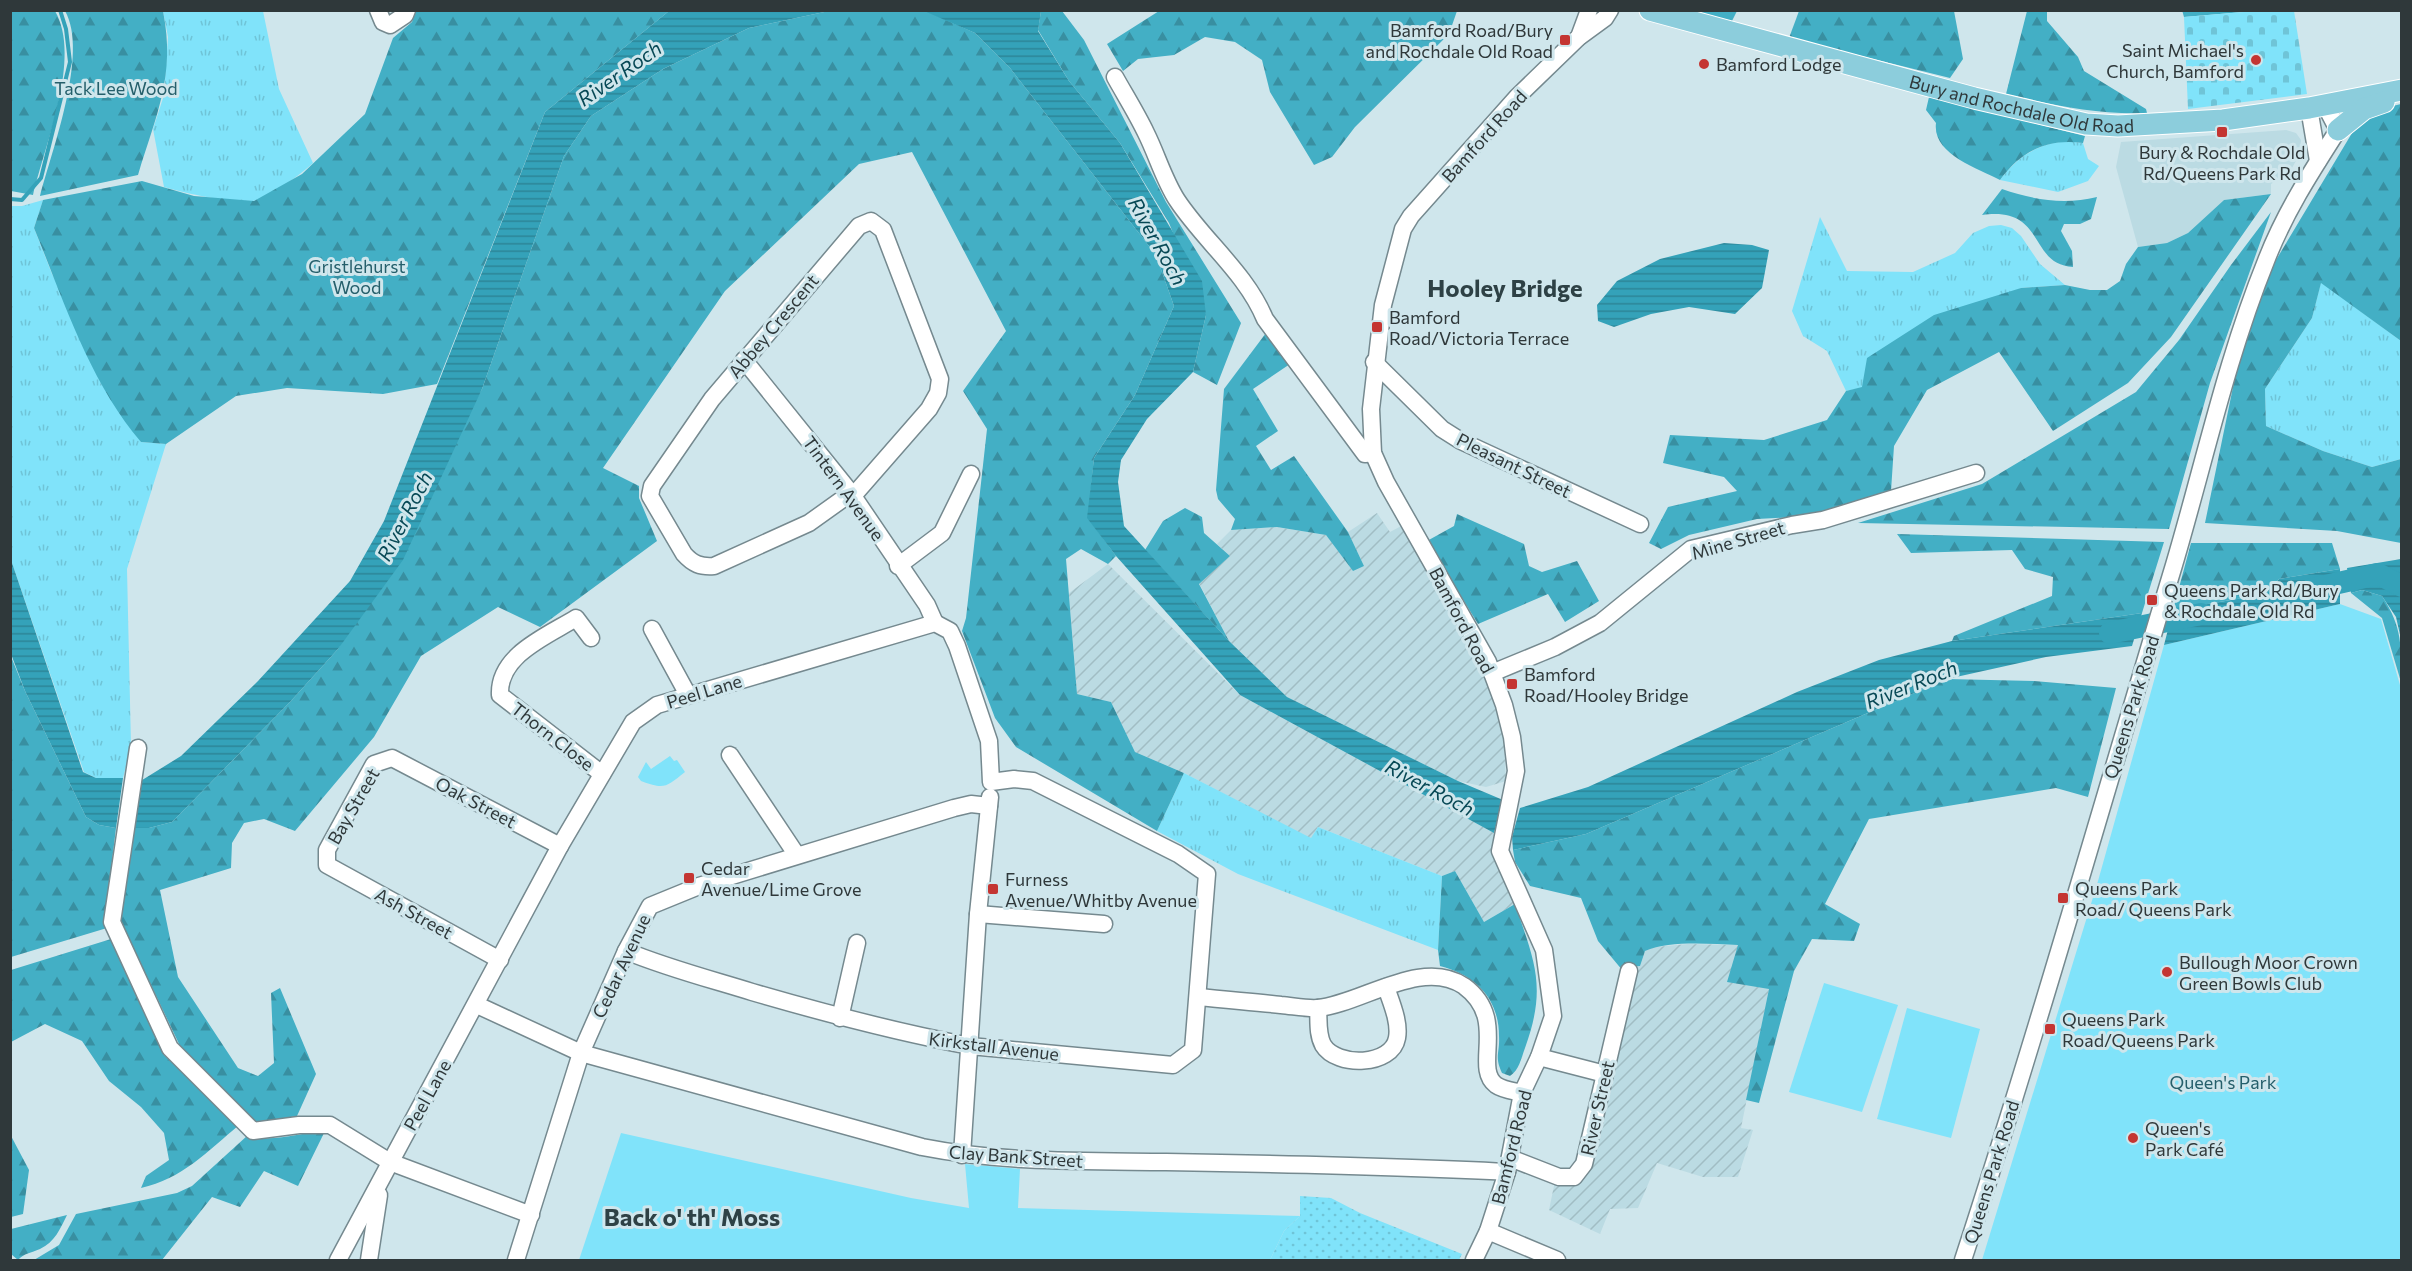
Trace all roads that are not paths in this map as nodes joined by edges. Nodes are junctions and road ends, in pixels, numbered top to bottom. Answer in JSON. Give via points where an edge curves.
{"nodes":[{"id":1,"x":378,"y":10,"type":"edge"},
{"id":2,"x":407,"y":10,"type":"edge"},
{"id":3,"x":1589,"y":10,"type":"edge"},
{"id":4,"x":1610,"y":10,"type":"edge"},
{"id":5,"x":1650,"y":10,"type":"edge"},
{"id":6,"x":1579,"y":37,"type":"junction"},
{"id":7,"x":1115,"y":77,"type":"dead end"},
{"id":8,"x":2402,"y":90,"type":"edge"},
{"id":9,"x":2402,"y":97,"type":"edge"},
{"id":10,"x":2317,"y":107,"type":"junction"},
{"id":11,"x":2338,"y":130,"type":"junction"},
{"id":12,"x":2318,"y":160,"type":"junction"},
{"id":13,"x":744,"y":360,"type":"junction"},
{"id":14,"x":1374,"y":362,"type":"junction"},
{"id":15,"x":1373,"y":453,"type":"junction"},
{"id":16,"x":1976,"y":473,"type":"dead end"},
{"id":17,"x":970,"y":474,"type":"dead end"},
{"id":18,"x":852,"y":495,"type":"junction"},
{"id":19,"x":1640,"y":525,"type":"dead end"},
{"id":20,"x":898,"y":566,"type":"junction"},
{"id":21,"x":935,"y":623,"type":"junction"},
{"id":22,"x":652,"y":629,"type":"dead end"},
{"id":23,"x":591,"y":638,"type":"dead end"},
{"id":24,"x":1492,"y":673,"type":"junction"},
{"id":25,"x":688,"y":695,"type":"junction"},
{"id":26,"x":138,"y":748,"type":"dead end"},
{"id":27,"x":730,"y":755,"type":"dead end"},
{"id":28,"x":393,"y":758,"type":"joint"},
{"id":29,"x":602,"y":774,"type":"junction"},
{"id":30,"x":991,"y":782,"type":"junction"},
{"id":31,"x":989,"y":806,"type":"junction"},
{"id":32,"x":560,"y":846,"type":"junction"},
{"id":33,"x":796,"y":855,"type":"junction"},
{"id":34,"x":327,"y":865,"type":"joint"},
{"id":35,"x":978,"y":914,"type":"junction"},
{"id":36,"x":1104,"y":924,"type":"dead end"},
{"id":37,"x":857,"y":944,"type":"dead end"},
{"id":38,"x":626,"y":951,"type":"junction"},
{"id":39,"x":500,"y":960,"type":"junction"},
{"id":40,"x":1629,"y":971,"type":"dead end"},
{"id":41,"x":1386,"y":987,"type":"junction"},
{"id":42,"x":1199,"y":997,"type":"junction"},
{"id":43,"x":477,"y":1005,"type":"junction"},
{"id":44,"x":1318,"y":1008,"type":"junction"},
{"id":45,"x":840,"y":1018,"type":"junction"},
{"id":46,"x":970,"y":1046,"type":"junction"},
{"id":47,"x":581,"y":1053,"type":"junction"},
{"id":48,"x":1539,"y":1057,"type":"junction"},
{"id":49,"x":1605,"y":1074,"type":"junction"},
{"id":50,"x":1522,"y":1093,"type":"junction"},
{"id":51,"x":963,"y":1155,"type":"junction"},
{"id":52,"x":390,"y":1162,"type":"junction"},
{"id":53,"x":1508,"y":1165,"type":"junction"},
{"id":54,"x":380,"y":1185,"type":"junction"},
{"id":55,"x":531,"y":1215,"type":"junction"},
{"id":56,"x":1488,"y":1231,"type":"junction"},
{"id":57,"x":338,"y":1260,"type":"edge"},
{"id":58,"x":369,"y":1260,"type":"edge"},
{"id":59,"x":516,"y":1260,"type":"edge"},
{"id":60,"x":1474,"y":1260,"type":"edge"},
{"id":61,"x":1557,"y":1260,"type":"edge"},
{"id":62,"x":1963,"y":1260,"type":"edge"}],
"edges":[{"from":1,"to":2,"type":"street","via":[[383,22],[390,25]]},
{"from":3,"to":6,"type":"street","name":"Bamford Road"},
{"from":4,"to":6,"type":"street","name":"Bamford Road","via":[[1596,27]]},
{"from":5,"to":10,"type":"main road","name":"Bury and Rochdale Old Road","via":[[1974,98],[2086,124],[2168,123]]},
{"from":6,"to":14,"type":"street","name":"Bamford Road","via":[[1517,97],[1411,216],[1397,246]]},
{"from":7,"to":15,"type":"street","via":[[1175,197],[1192,222],[1243,280],[1265,319],[1365,454]]},
{"from":8,"to":10,"type":"main road","name":"Bury and Rochdale Old Road"},
{"from":9,"to":11,"type":"main road","via":[[2364,110]]},
{"from":10,"to":11,"type":"street"},
{"from":10,"to":12,"type":"street"},
{"from":11,"to":12,"type":"street","name":"Queens Park Road"},
{"from":12,"to":62,"type":"street","name":"Queens Park Road","via":[[2266,259],[2232,353],[2196,491]]},
{"from":13,"to":18,"type":"street","name":"Tintern Avenue"},
{"from":13,"to":18,"type":"street","name":"Abbey Crescent","via":[[652,486],[652,503],[684,554],[699,566],[714,566],[809,522]]},
{"from":13,"to":18,"type":"street","name":"Abbey Crescent","via":[[859,226],[872,221],[878,224],[937,364],[940,386],[929,409]]},
{"from":14,"to":15,"type":"street","name":"Bamford Road"},
{"from":14,"to":19,"type":"street","name":"Pleasant Street","via":[[1442,429],[1461,441]]},
{"from":15,"to":24,"type":"street","name":"Bamford Road"},
{"from":16,"to":24,"type":"street","name":"Mine Street","via":[[1823,520],[1691,549],[1600,623]]},
{"from":17,"to":20,"type":"street","via":[[942,533]]},
{"from":18,"to":20,"type":"street","name":"Tintern Avenue"},
{"from":20,"to":21,"type":"street","name":"Tintern Avenue","via":[[927,605]]},
{"from":21,"to":25,"type":"street","name":"Peel Lane"},
{"from":21,"to":30,"type":"street","via":[[950,631],[957,646],[989,741]]},
{"from":22,"to":25,"type":"street"},
{"from":23,"to":29,"type":"street","name":"Thorn Close","via":[[576,618],[517,655],[503,675],[500,695]]},
{"from":24,"to":48,"type":"street","name":"Bamford Road","via":[[1512,737],[1516,771],[1514,795],[1500,842],[1503,858],[1544,950],[1553,1016]]},
{"from":25,"to":29,"type":"street","name":"Peel Lane","via":[[657,705],[633,722]]},
{"from":26,"to":52,"type":"street","via":[[112,922],[170,1048],[253,1131],[330,1125]]},
{"from":27,"to":33,"type":"street"},
{"from":28,"to":32,"type":"street","name":"Oak Street"},
{"from":28,"to":34,"type":"street","name":"Bay Street","via":[[374,764],[327,850]]},
{"from":29,"to":32,"type":"street","name":"Peel Lane"},
{"from":30,"to":31,"type":"street"},
{"from":30,"to":42,"type":"street","name":"Kirkstall Avenue","via":[[1033,781],[1178,854],[1206,874]]},
{"from":31,"to":33,"type":"street","name":"Cedar Avenue","via":[[971,804],[954,808]]},
{"from":31,"to":35,"type":"street"},
{"from":32,"to":39,"type":"street","name":"Peel Lane"},
{"from":33,"to":38,"type":"street","name":"Cedar Avenue","via":[[650,906]]},
{"from":34,"to":39,"type":"street","name":"Ash Street"},
{"from":35,"to":36,"type":"street"},
{"from":35,"to":46,"type":"street"},
{"from":37,"to":45,"type":"street"},
{"from":38,"to":45,"type":"street","name":"Kirkstall Avenue"},
{"from":38,"to":47,"type":"street","name":"Cedar Avenue"},
{"from":39,"to":43,"type":"street","name":"Peel Lane"},
{"from":40,"to":49,"type":"street","name":"River Street"},
{"from":41,"to":44,"type":"street"},
{"from":41,"to":44,"type":"street","via":[[1397,1039],[1393,1049],[1376,1059],[1348,1059],[1329,1052],[1319,1033]]},
{"from":41,"to":50,"type":"street","via":[[1422,977],[1463,986],[1481,1005],[1486,1017],[1490,1038],[1486,1066],[1490,1078],[1501,1088]]},
{"from":42,"to":44,"type":"street"},
{"from":42,"to":46,"type":"street","name":"Kirkstall Avenue","via":[[1193,1050],[1173,1065]]},
{"from":43,"to":47,"type":"street","name":"Clay Bank Street"},
{"from":43,"to":52,"type":"street","name":"Peel Lane"},
{"from":45,"to":46,"type":"street","name":"Kirkstall Avenue"},
{"from":46,"to":51,"type":"street"},
{"from":47,"to":51,"type":"street","name":"Clay Bank Street"},
{"from":47,"to":55,"type":"street","name":"Cedar Avenue"},
{"from":48,"to":49,"type":"street"},
{"from":48,"to":50,"type":"street","name":"Bamford Road"},
{"from":49,"to":53,"type":"street","name":"River Street","via":[[1584,1164],[1574,1177]]},
{"from":50,"to":53,"type":"street","name":"Bamford Road"},
{"from":51,"to":53,"type":"street","name":"Clay Bank Street","via":[[1020,1160]]},
{"from":52,"to":54,"type":"street","name":"Peel Lane"},
{"from":52,"to":55,"type":"street"},
{"from":53,"to":56,"type":"street","name":"Bamford Road"},
{"from":54,"to":57,"type":"street","name":"Peel Lane"},
{"from":54,"to":58,"type":"street"},
{"from":55,"to":59,"type":"street","name":"Cedar Avenue"},
{"from":56,"to":60,"type":"street","name":"Bamford Road"},
{"from":56,"to":61,"type":"street"}]}
